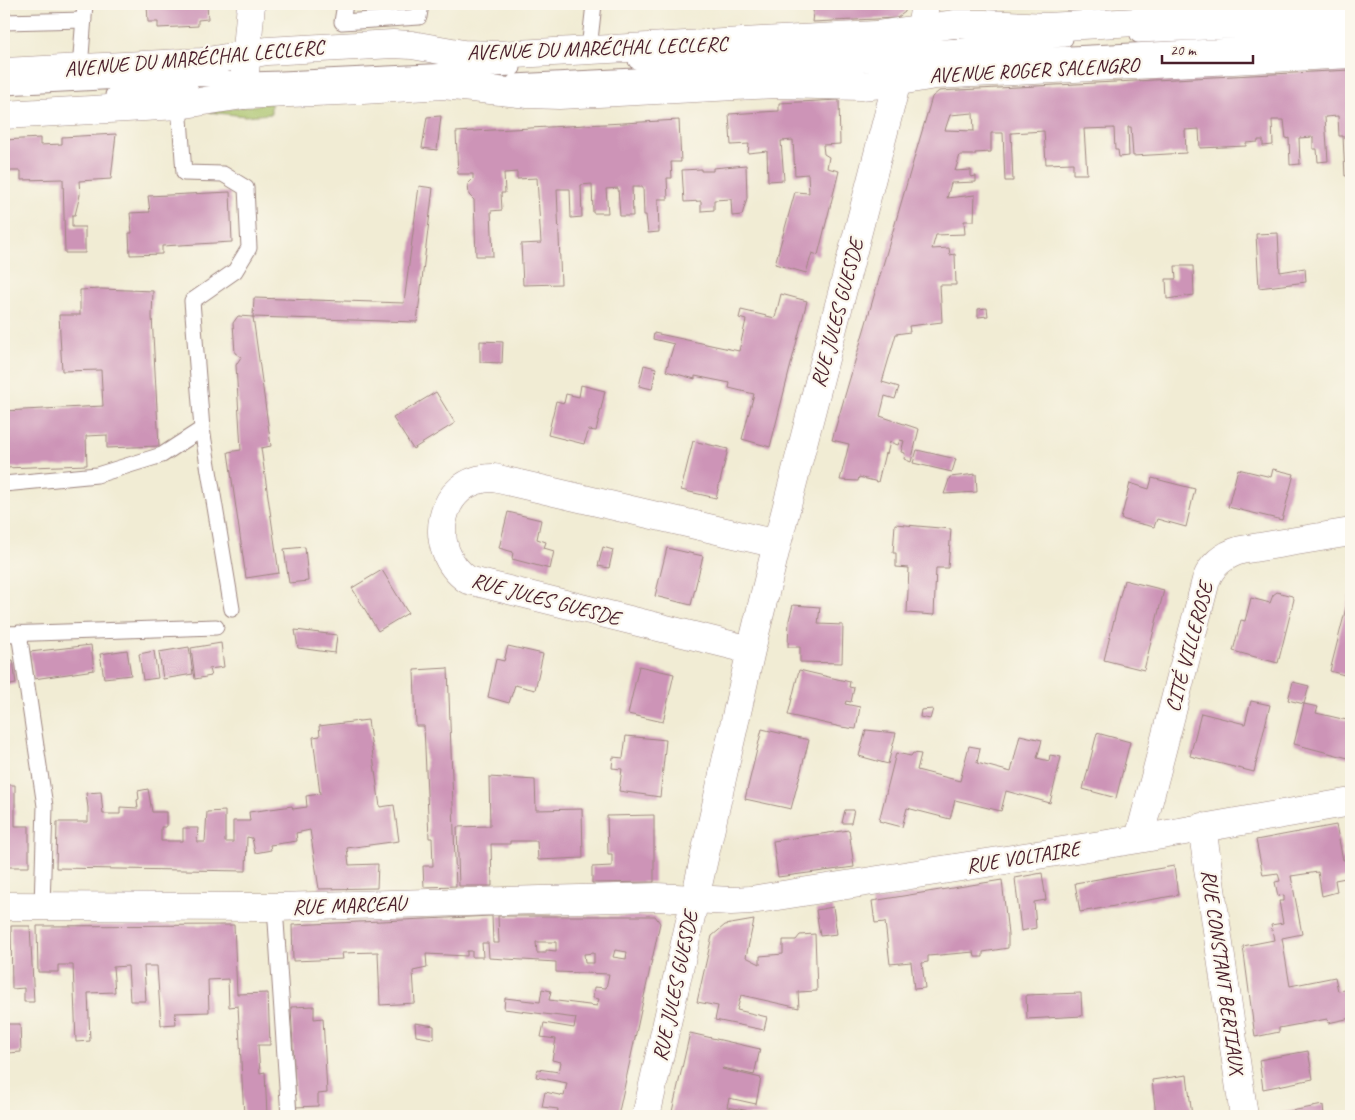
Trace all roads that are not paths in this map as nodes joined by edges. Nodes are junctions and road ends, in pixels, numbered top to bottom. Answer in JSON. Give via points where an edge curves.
{"nodes":[{"id":1,"x":85,"y":4,"type":"edge"},
{"id":2,"x":250,"y":4,"type":"edge"},
{"id":3,"x":344,"y":4,"type":"edge"},
{"id":4,"x":420,"y":4,"type":"edge"},
{"id":5,"x":594,"y":4,"type":"edge"},
{"id":6,"x":1300,"y":9,"type":"edge"},
{"id":7,"x":1351,"y":10,"type":"edge"},
{"id":8,"x":84,"y":20,"type":"junction"},
{"id":9,"x":4,"y":22,"type":"edge"},
{"id":10,"x":1351,"y":26,"type":"edge"},
{"id":11,"x":1351,"y":40,"type":"edge"},
{"id":12,"x":913,"y":45,"type":"edge"},
{"id":13,"x":589,"y":49,"type":"junction"},
{"id":14,"x":1351,"y":54,"type":"edge"},
{"id":15,"x":80,"y":68,"type":"junction"},
{"id":16,"x":4,"y":72,"type":"edge"},
{"id":17,"x":244,"y":76,"type":"junction"},
{"id":18,"x":4,"y":87,"type":"edge"},
{"id":19,"x":4,"y":102,"type":"edge"},
{"id":20,"x":179,"y":105,"type":"junction"},
{"id":21,"x":4,"y":115,"type":"edge"},
{"id":22,"x":202,"y":429,"type":"junction"},
{"id":23,"x":4,"y":484,"type":"edge"},
{"id":24,"x":1351,"y":532,"type":"edge"},
{"id":25,"x":776,"y":544,"type":"junction"},
{"id":26,"x":232,"y":609,"type":"dead end"},
{"id":27,"x":216,"y":627,"type":"dead end"},
{"id":28,"x":4,"y":634,"type":"edge"},
{"id":29,"x":19,"y":634,"type":"junction"},
{"id":30,"x":751,"y":650,"type":"junction"},
{"id":31,"x":1351,"y":802,"type":"edge"},
{"id":32,"x":1202,"y":827,"type":"junction"},
{"id":33,"x":1139,"y":839,"type":"junction"},
{"id":34,"x":694,"y":900,"type":"junction"},
{"id":35,"x":4,"y":906,"type":"edge"},
{"id":36,"x":42,"y":906,"type":"junction"},
{"id":37,"x":275,"y":907,"type":"junction"},
{"id":38,"x":289,"y":1116,"type":"edge"},
{"id":39,"x":646,"y":1116,"type":"edge"},
{"id":40,"x":1244,"y":1116,"type":"edge"}],
"edges":[{"from":1,"to":8,"type":"lane"},
{"from":2,"to":17,"type":"street"},
{"from":3,"to":4,"type":"lane","via":[[342,22],[419,17]]},
{"from":5,"to":13,"type":"lane"},
{"from":6,"to":7,"type":"street","name":"AVENUE ROGER SALENGRO"},
{"from":6,"to":12,"type":"street","name":"AVENUE ROGER SALENGRO","via":[[1047,27],[954,24]]},
{"from":8,"to":9,"type":"lane"},
{"from":8,"to":15,"type":"lane"},
{"from":10,"to":12,"type":"lane"},
{"from":11,"to":12,"type":"lane"},
{"from":12,"to":13,"type":"street","name":"AVENUE DU MARÉCHAL LECLERC","via":[[876,35]]},
{"from":12,"to":14,"type":"street","name":"AVENUE ROGER SALENGRO","via":[[944,74]]},
{"from":12,"to":17,"type":"lane"},
{"from":12,"to":17,"type":"street","name":"AVENUE DU MARÉCHAL LECLERC","via":[[860,86],[777,84],[559,95],[443,85],[362,90]]},
{"from":12,"to":25,"type":"street","name":"RUE JULES GUESDE"},
{"from":13,"to":17,"type":"street","name":"AVENUE DU MARÉCHAL LECLERC","via":[[481,55],[393,44],[281,50]]},
{"from":15,"to":16,"type":"street","name":"AVENUE DU MARÉCHAL LECLERC"},
{"from":15,"to":17,"type":"street","name":"AVENUE DU MARÉCHAL LECLERC","via":[[202,62]]},
{"from":17,"to":18,"type":"lane"},
{"from":17,"to":19,"type":"lane","via":[[163,92]]},
{"from":17,"to":20,"type":"street","name":"AVENUE DU MARÉCHAL LECLERC"},
{"from":20,"to":21,"type":"street","name":"AVENUE DU MARÉCHAL LECLERC"},
{"from":20,"to":22,"type":"lane","via":[[184,173],[223,174],[246,188],[249,248],[234,271],[192,301]]},
{"from":22,"to":23,"type":"lane","via":[[162,455],[96,475]]},
{"from":22,"to":26,"type":"lane"},
{"from":24,"to":33,"type":"street","name":"CITÉ VILLEROSE","via":[[1241,550],[1223,558],[1210,570]]},
{"from":25,"to":30,"type":"street","name":"RUE JULES GUESDE"},
{"from":25,"to":30,"type":"street","name":"RUE JULES GUESDE","via":[[494,478],[478,480],[464,488],[452,500],[444,516],[445,554],[454,569],[468,580]]},
{"from":27,"to":29,"type":"lane"},
{"from":28,"to":29,"type":"lane"},
{"from":29,"to":36,"type":"lane","via":[[45,806]]},
{"from":30,"to":34,"type":"street","name":"RUE JULES GUESDE"},
{"from":31,"to":32,"type":"street","name":"RUE VOLTAIRE"},
{"from":32,"to":33,"type":"street","name":"RUE VOLTAIRE"},
{"from":32,"to":40,"type":"street","name":"RUE CONSTANT BERTIAUX"},
{"from":33,"to":34,"type":"street","name":"RUE VOLTAIRE","via":[[751,900]]},
{"from":34,"to":37,"type":"street","name":"RUE MARCEAU","via":[[657,897]]},
{"from":34,"to":39,"type":"street","name":"RUE JULES GUESDE"},
{"from":35,"to":36,"type":"street","name":"RUE MARCEAU"},
{"from":36,"to":37,"type":"street","name":"RUE MARCEAU"},
{"from":37,"to":38,"type":"lane"}]}
